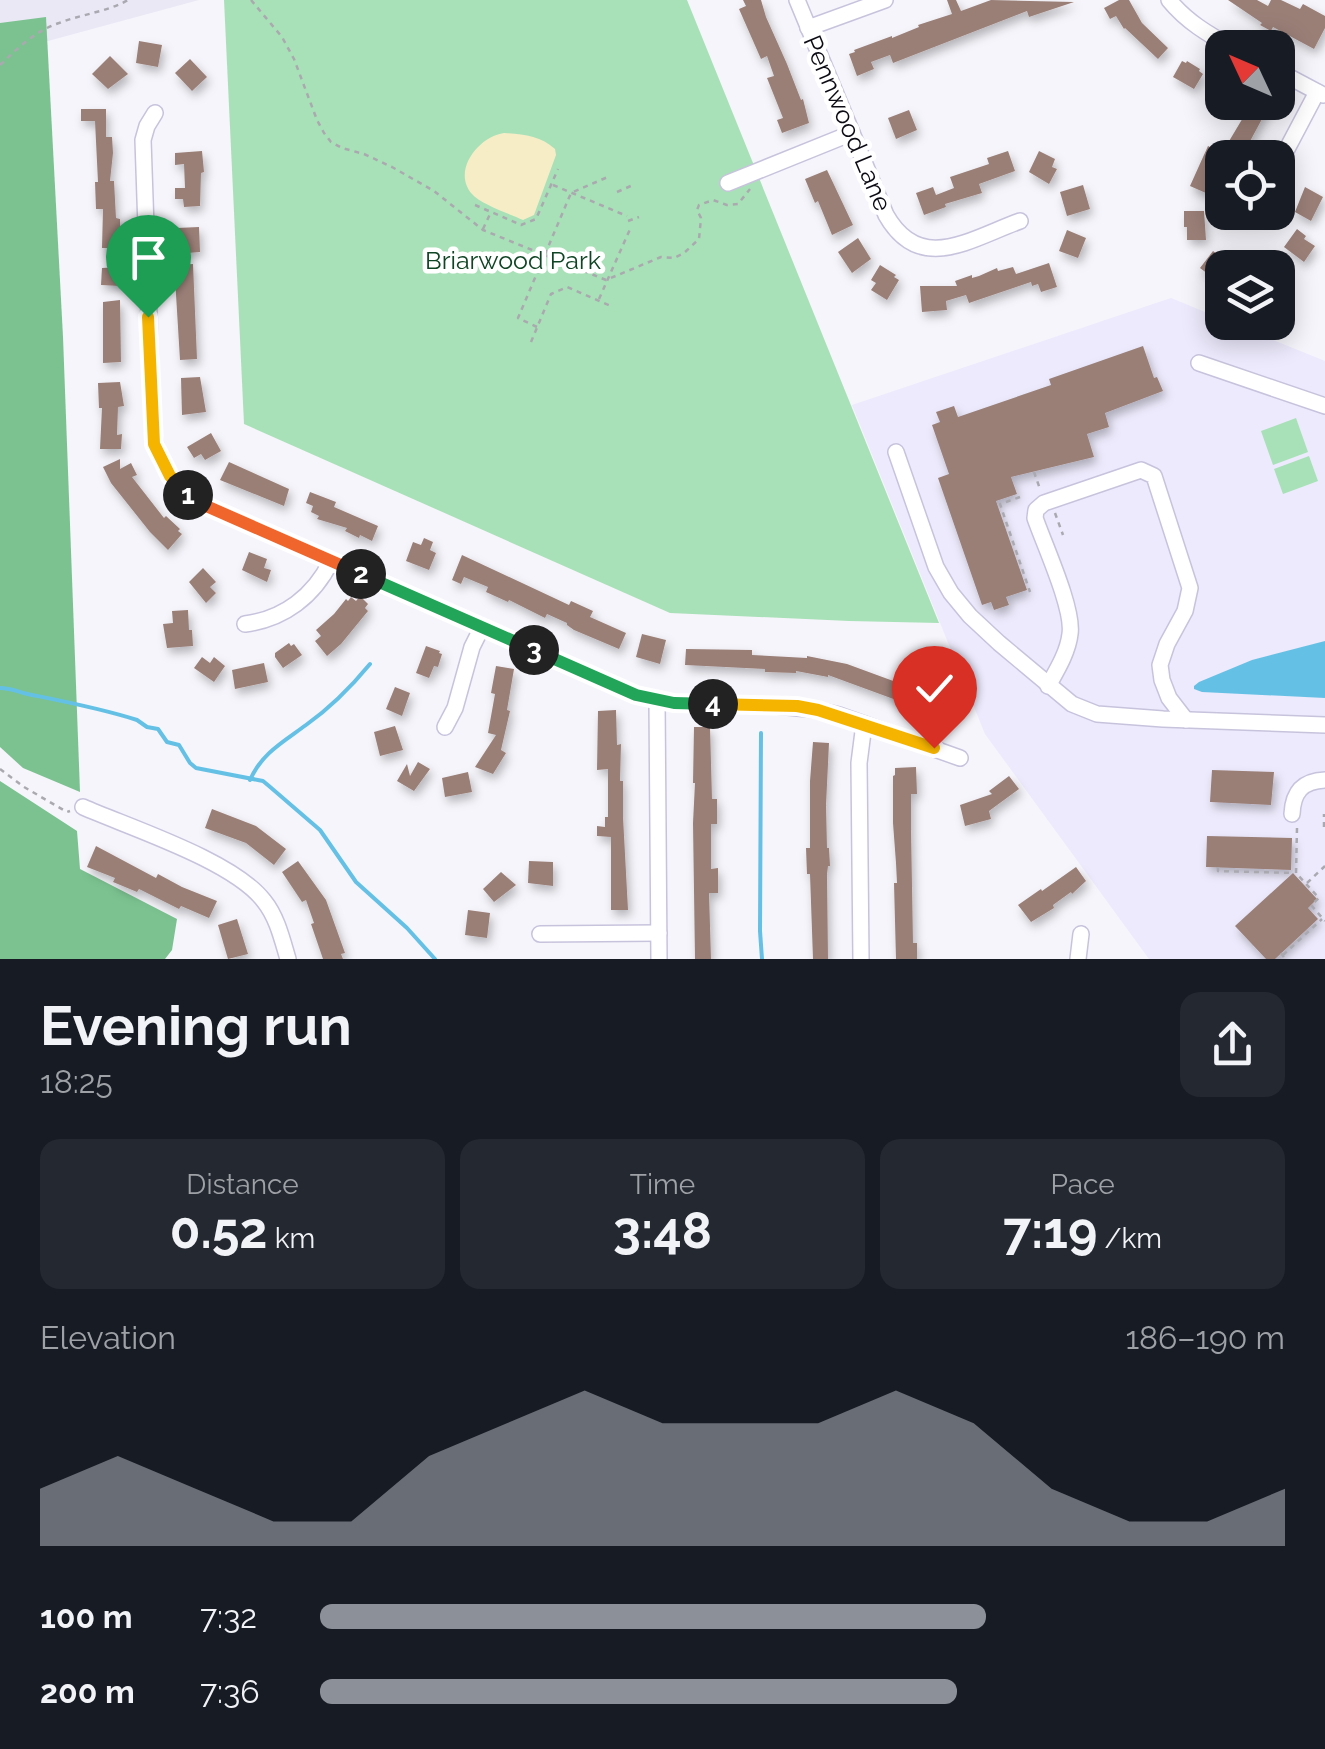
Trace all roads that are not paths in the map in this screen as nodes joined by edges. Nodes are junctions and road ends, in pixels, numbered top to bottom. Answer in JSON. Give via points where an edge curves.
{"nodes":[{"id":1,"x":797,"y":0,"type":"edge"},
{"id":2,"x":885,"y":0,"type":"edge"},
{"id":3,"x":1169,"y":0,"type":"edge"},
{"id":4,"x":808,"y":28,"type":"junction"},
{"id":5,"x":1205,"y":32,"type":"edge"},
{"id":6,"x":1295,"y":80,"type":"edge"},
{"id":7,"x":1321,"y":94,"type":"edge"},
{"id":8,"x":156,"y":113,"type":"dead end"},
{"id":9,"x":852,"y":132,"type":"junction"},
{"id":10,"x":1294,"y":140,"type":"edge"},
{"id":11,"x":728,"y":183,"type":"dead end"},
{"id":12,"x":1020,"y":221,"type":"dead end"},
{"id":13,"x":1199,"y":362,"type":"dead end"},
{"id":14,"x":1325,"y":406,"type":"edge"},
{"id":15,"x":896,"y":452,"type":"dead end"},
{"id":16,"x":332,"y":561,"type":"junction"},
{"id":17,"x":245,"y":624,"type":"dead end"},
{"id":18,"x":482,"y":627,"type":"junction"},
{"id":19,"x":1048,"y":686,"type":"junction"},
{"id":20,"x":657,"y":701,"type":"junction"},
{"id":21,"x":1186,"y":720,"type":"junction"},
{"id":22,"x":864,"y":724,"type":"junction"},
{"id":23,"x":1325,"y":725,"type":"edge"},
{"id":24,"x":445,"y":727,"type":"dead end"},
{"id":25,"x":960,"y":758,"type":"dead end"},
{"id":26,"x":1321,"y":780,"type":"edge"},
{"id":27,"x":83,"y":807,"type":"road end"},
{"id":28,"x":1295,"y":820,"type":"road end"},
{"id":29,"x":659,"y":933,"type":"junction"},
{"id":30,"x":540,"y":934,"type":"dead end"},
{"id":31,"x":1081,"y":934,"type":"dead end"},
{"id":32,"x":288,"y":959,"type":"edge"},
{"id":33,"x":659,"y":959,"type":"edge"},
{"id":34,"x":862,"y":959,"type":"edge"},
{"id":35,"x":1078,"y":959,"type":"edge"}],
"edges":[{"from":1,"to":4,"type":"street","name":"Pennwood Lane"},
{"from":2,"to":4,"type":"street"},
{"from":3,"to":5,"type":"street"},
{"from":4,"to":9,"type":"street","name":"Pennwood Lane"},
{"from":6,"to":7,"type":"street"},
{"from":7,"to":10,"type":"street"},
{"from":8,"to":16,"type":"street","via":[[143,140],[152,432],[161,462],[204,505]]},
{"from":9,"to":11,"type":"street"},
{"from":9,"to":12,"type":"street","name":"Pennwood Lane","via":[[886,215],[911,244],[932,250]]},
{"from":13,"to":14,"type":"street"},
{"from":15,"to":19,"type":"street","via":[[951,593]]},
{"from":16,"to":17,"type":"street","via":[[301,602],[266,622]]},
{"from":16,"to":18,"type":"street"},
{"from":18,"to":20,"type":"street"},
{"from":18,"to":24,"type":"street"},
{"from":19,"to":21,"type":"street","via":[[1097,714]]},
{"from":19,"to":21,"type":"street","via":[[1072,630],[1036,510],[1149,471],[1190,588],[1160,665],[1170,698]]},
{"from":20,"to":22,"type":"street","via":[[797,706]]},
{"from":20,"to":29,"type":"street"},
{"from":21,"to":23,"type":"street"},
{"from":22,"to":25,"type":"street"},
{"from":22,"to":34,"type":"street"},
{"from":26,"to":28,"type":"street","via":[[1293,799]]},
{"from":27,"to":32,"type":"street","via":[[251,885],[276,920]]},
{"from":29,"to":30,"type":"street"},
{"from":29,"to":33,"type":"street"},
{"from":31,"to":35,"type":"street"}]}
